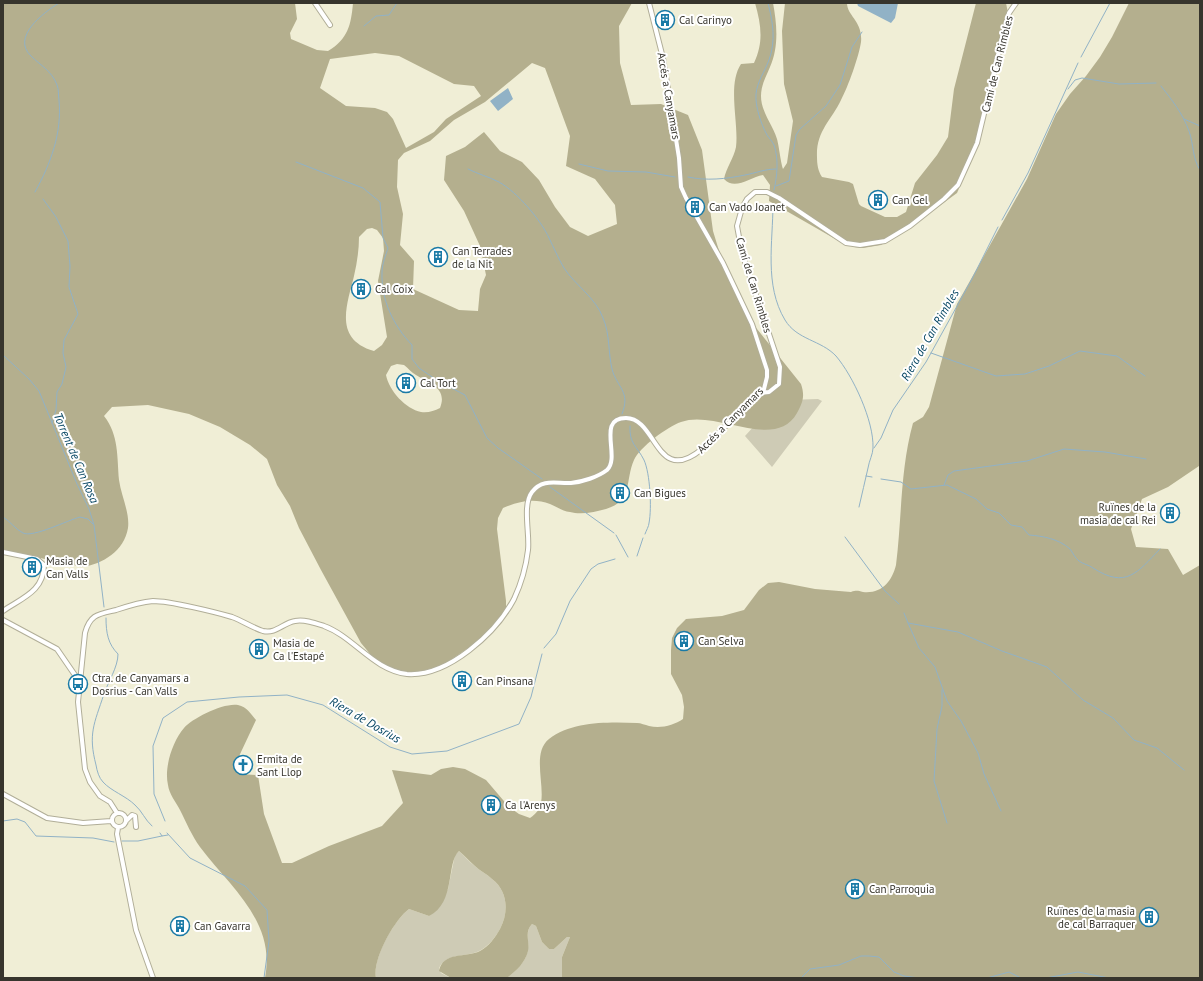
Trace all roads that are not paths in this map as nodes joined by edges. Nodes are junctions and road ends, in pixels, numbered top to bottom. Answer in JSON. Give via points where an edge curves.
{"nodes":[{"id":1,"x":315,"y":3,"type":"edge"},
{"id":2,"x":649,"y":3,"type":"edge"},
{"id":3,"x":1016,"y":3,"type":"edge"},
{"id":4,"x":330,"y":25,"type":"dead end"},
{"id":5,"x":760,"y":393,"type":"junction"},
{"id":6,"x":3,"y":552,"type":"edge"},
{"id":7,"x":3,"y":611,"type":"edge"},
{"id":8,"x":3,"y":620,"type":"edge"},
{"id":9,"x":80,"y":681,"type":"junction"},
{"id":10,"x":3,"y":794,"type":"edge"},
{"id":11,"x":117,"y":813,"type":"junction"},
{"id":12,"x":111,"y":821,"type":"junction"},
{"id":13,"x":126,"y":821,"type":"junction"},
{"id":14,"x":136,"y":827,"type":"dead end"},
{"id":15,"x":118,"y":828,"type":"junction"},
{"id":16,"x":153,"y":978,"type":"edge"}],
"edges":[{"from":1,"to":4,"type":"street"},
{"from":2,"to":5,"type":"street","name":"Accés a Canyamars","via":[[663,58],[681,186],[723,263],[752,324],[767,370],[766,384]]},
{"from":3,"to":5,"type":"street","name":"Camí de Can Rimbles","via":[[1009,13],[1004,30],[972,156],[958,185],[910,226],[885,240],[860,245],[846,243],[767,192],[755,192],[747,199],[737,226],[738,240],[780,367],[779,384],[770,392]]},
{"from":5,"to":9,"type":"street","name":"Accés a Canyamars","via":[[702,449],[687,460],[674,460],[667,456],[639,424],[631,418],[624,418],[616,421],[610,431],[612,460],[607,470],[573,483],[552,482],[536,487],[528,501],[528,548],[524,575],[514,599],[485,637],[461,656],[438,668],[408,674],[391,670],[340,633],[306,621],[296,620],[272,632],[224,615],[155,601],[95,616],[88,622]]},
{"from":6,"to":7,"type":"street","via":[[37,558],[44,564],[40,584],[35,591]]},
{"from":8,"to":9,"type":"street","via":[[57,649]]},
{"from":9,"to":11,"type":"street","name":"Accés a Canyamars","via":[[78,715],[85,769],[100,796],[110,802]]},
{"from":10,"to":12,"type":"street","via":[[47,818],[83,823]]},
{"from":11,"to":12,"type":"street"},
{"from":11,"to":13,"type":"street","via":[[123,814]]},
{"from":12,"to":15,"type":"street","via":[[113,826]]},
{"from":13,"to":14,"type":"street","via":[[132,815],[136,816]]},
{"from":13,"to":15,"type":"street","via":[[124,826]]},
{"from":15,"to":16,"type":"street","via":[[117,834],[136,930]]}]}
